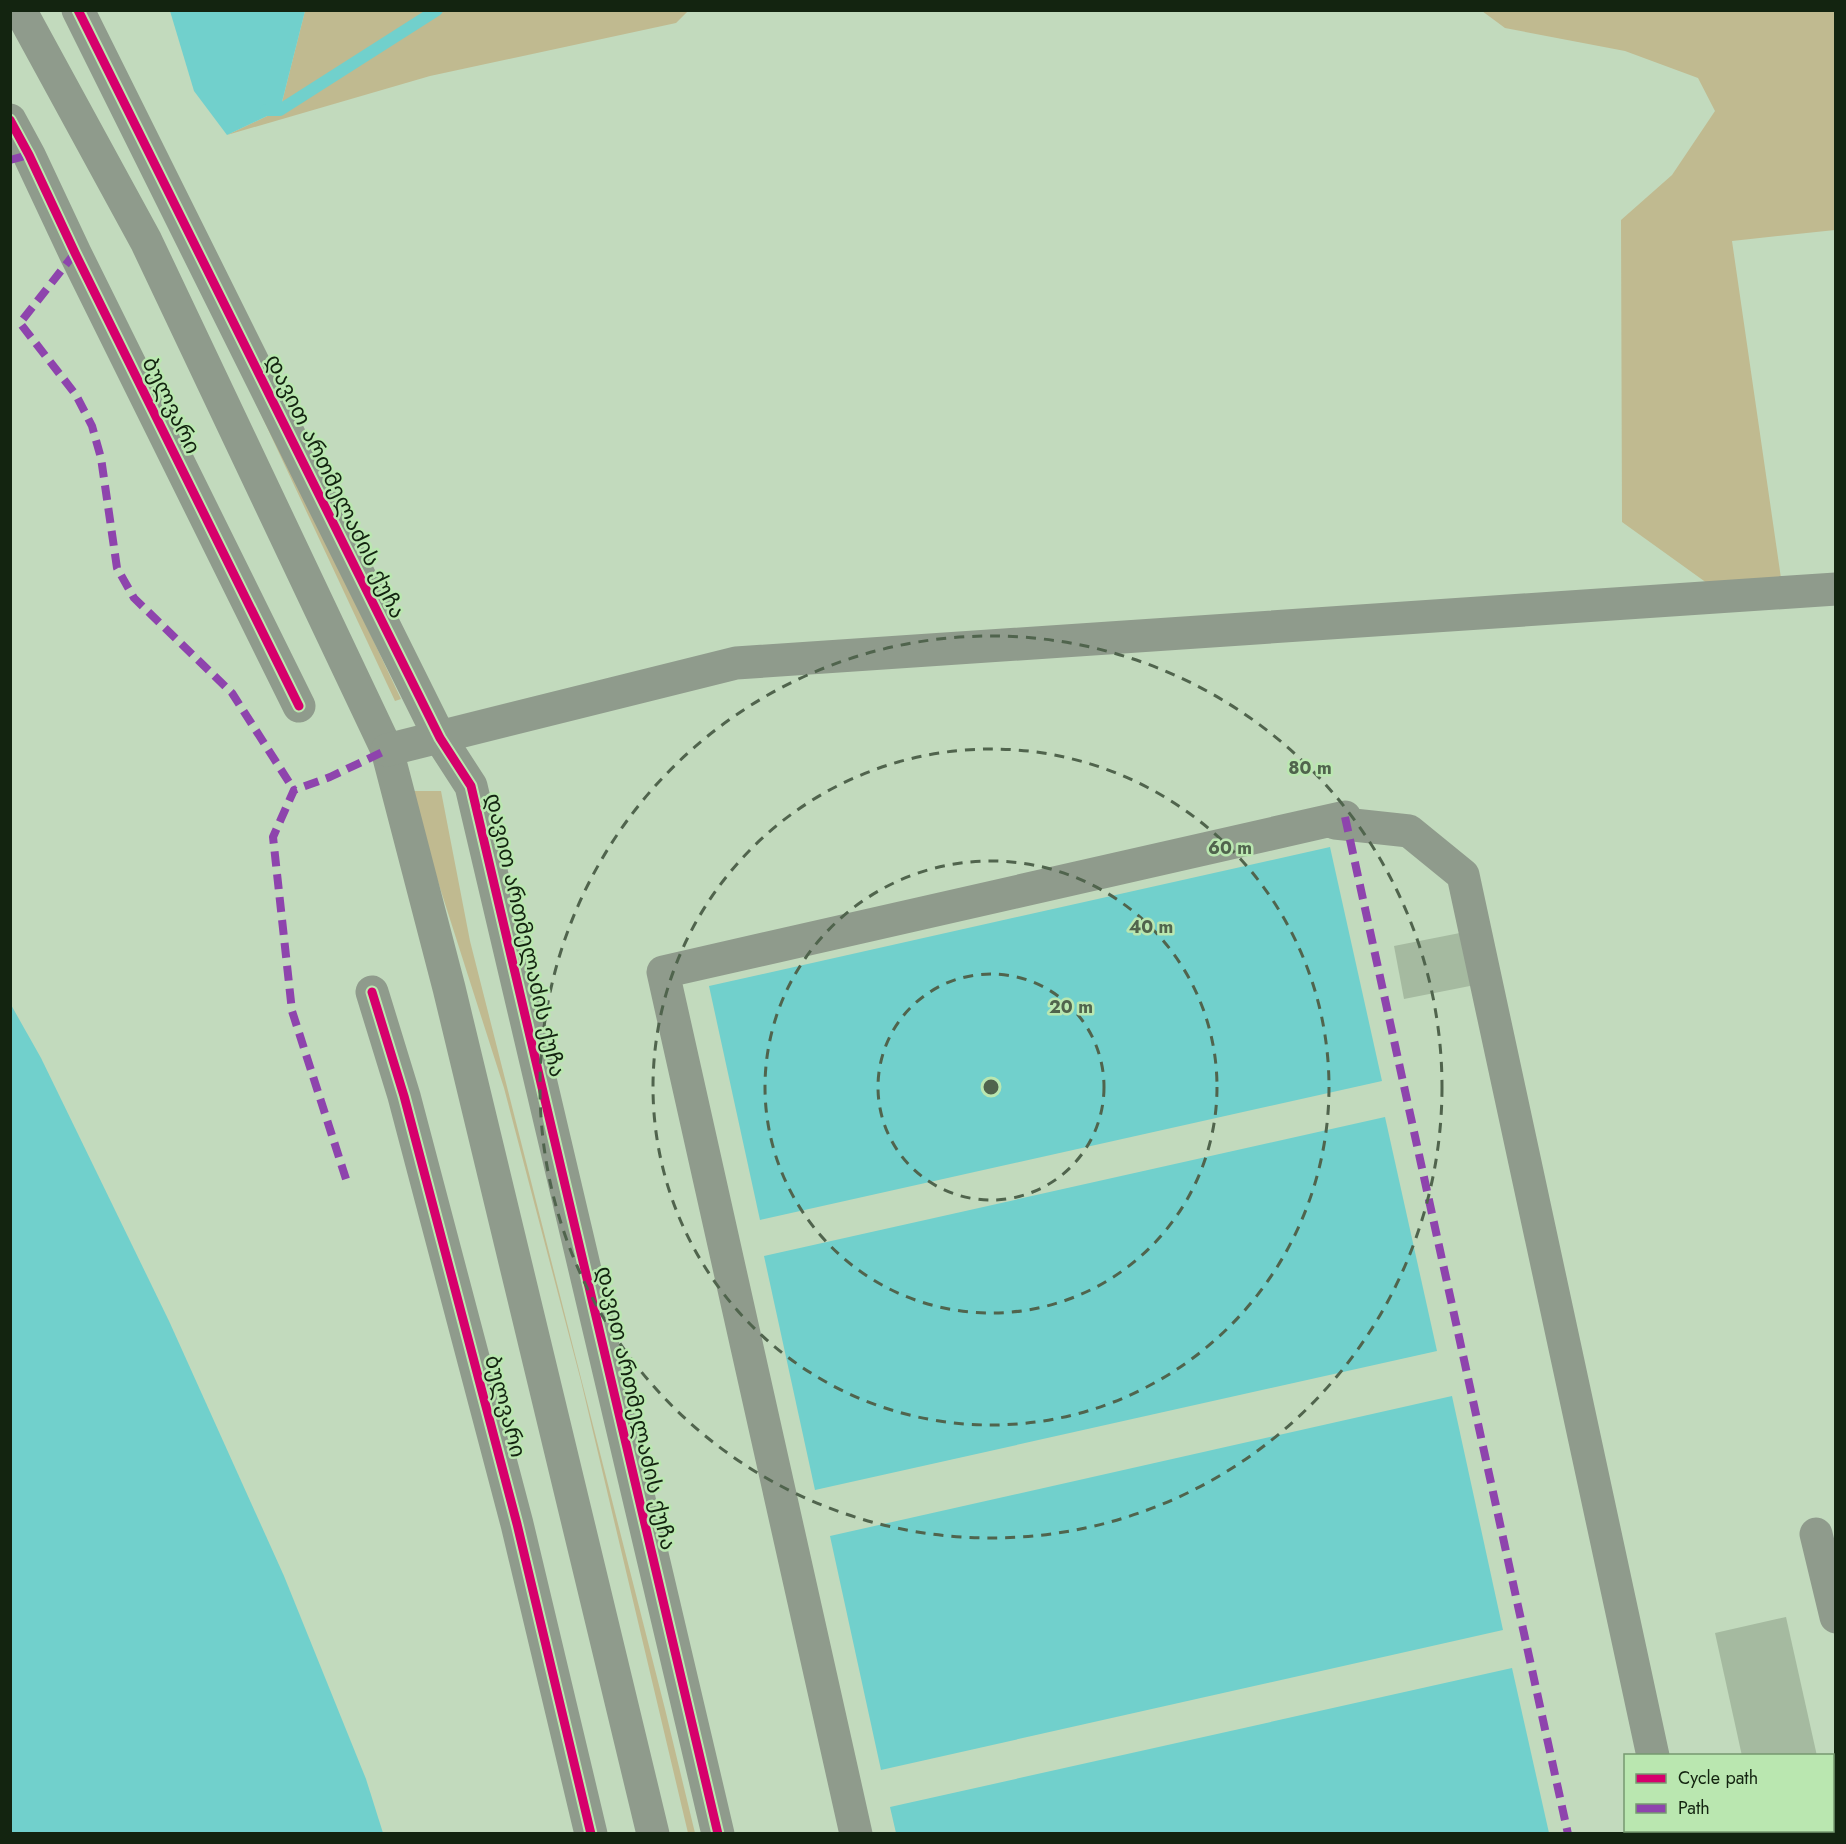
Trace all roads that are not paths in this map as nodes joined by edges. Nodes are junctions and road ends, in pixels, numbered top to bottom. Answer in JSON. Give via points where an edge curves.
{"nodes":[{"id":1,"x":20,"y":10,"type":"edge"},
{"id":2,"x":78,"y":10,"type":"edge"},
{"id":3,"x":10,"y":120,"type":"edge"},
{"id":4,"x":1836,"y":589,"type":"edge"},
{"id":5,"x":299,"y":706,"type":"dead end"},
{"id":6,"x":440,"y":738,"type":"junction"},
{"id":7,"x":387,"y":750,"type":"junction"},
{"id":8,"x":372,"y":992,"type":"dead end"},
{"id":9,"x":1816,"y":1534,"type":"dead end"},
{"id":10,"x":1836,"y":1617,"type":"edge"},
{"id":11,"x":1653,"y":1754,"type":"edge"},
{"id":12,"x":591,"y":1833,"type":"edge"},
{"id":13,"x":653,"y":1833,"type":"edge"},
{"id":14,"x":718,"y":1833,"type":"edge"},
{"id":15,"x":856,"y":1833,"type":"edge"}],
"edges":[{"from":1,"to":7,"type":"street","via":[[146,241]]},
{"from":2,"to":6,"type":"street","name":"დავით ართმელაძის ქუჩა"},
{"from":3,"to":5,"type":"street","name":"ბულვარი"},
{"from":4,"to":6,"type":"street","via":[[736,663]]},
{"from":6,"to":7,"type":"street"},
{"from":6,"to":14,"type":"street","name":"დავით ართმელაძის ქუჩა","via":[[471,786]]},
{"from":7,"to":13,"type":"street","via":[[452,999]]},
{"from":8,"to":12,"type":"street","name":"ბულვარი","via":[[404,1096],[514,1512]]},
{"from":9,"to":10,"type":"street"},
{"from":11,"to":15,"type":"street","via":[[1463,875],[1408,831],[1335,823],[1346,817],[663,972]]}]}
